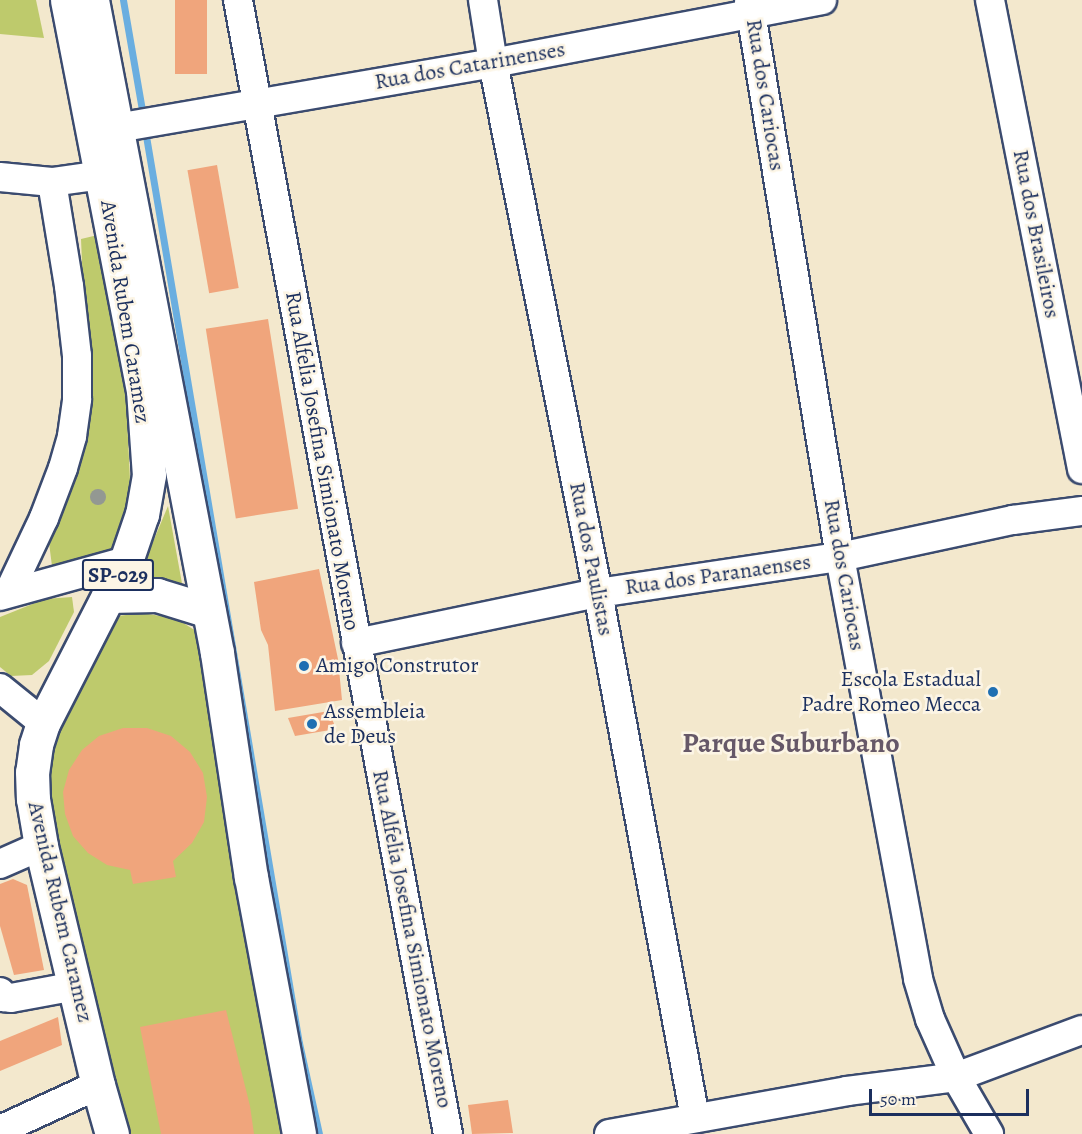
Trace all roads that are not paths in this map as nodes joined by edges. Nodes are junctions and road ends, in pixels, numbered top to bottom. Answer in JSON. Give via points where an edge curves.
{"nodes":[{"id":1,"x":67,"y":0,"type":"edge"},
{"id":2,"x":92,"y":0,"type":"edge"},
{"id":3,"x":238,"y":0,"type":"edge"},
{"id":4,"x":483,"y":0,"type":"edge"},
{"id":5,"x":822,"y":0,"type":"edge"},
{"id":6,"x":990,"y":0,"type":"edge"},
{"id":7,"x":751,"y":7,"type":"edge"},
{"id":8,"x":493,"y":63,"type":"junction"},
{"id":9,"x":256,"y":102,"type":"junction"},
{"id":10,"x":124,"y":127,"type":"junction"},
{"id":11,"x":102,"y":175,"type":"junction"},
{"id":12,"x":0,"y":177,"type":"edge"},
{"id":13,"x":52,"y":182,"type":"junction"},
{"id":14,"x":1082,"y":469,"type":"edge"},
{"id":15,"x":1082,"y":511,"type":"edge"},
{"id":16,"x":840,"y":557,"type":"junction"},
{"id":17,"x":126,"y":561,"type":"junction"},
{"id":18,"x":598,"y":593,"type":"junction"},
{"id":19,"x":4,"y":594,"type":"edge"},
{"id":20,"x":108,"y":596,"type":"junction"},
{"id":21,"x":209,"y":611,"type":"junction"},
{"id":22,"x":356,"y":643,"type":"junction"},
{"id":23,"x":0,"y":688,"type":"edge"},
{"id":24,"x":43,"y":723,"type":"junction"},
{"id":25,"x":41,"y":846,"type":"junction"},
{"id":26,"x":0,"y":864,"type":"edge"},
{"id":27,"x":76,"y":986,"type":"junction"},
{"id":28,"x":0,"y":992,"type":"edge"},
{"id":29,"x":1082,"y":1030,"type":"edge"},
{"id":30,"x":956,"y":1077,"type":"junction"},
{"id":31,"x":98,"y":1085,"type":"junction"},
{"id":32,"x":695,"y":1118,"type":"junction"},
{"id":33,"x":0,"y":1130,"type":"edge"},
{"id":34,"x":112,"y":1134,"type":"edge"},
{"id":35,"x":299,"y":1134,"type":"edge"},
{"id":36,"x":448,"y":1134,"type":"edge"},
{"id":37,"x":609,"y":1134,"type":"edge"},
{"id":38,"x":989,"y":1134,"type":"edge"}],
"edges":[{"from":1,"to":11,"type":"highway","name":"Avenida Rubem Caramez","number":"SP-029"},
{"from":2,"to":10,"type":"highway","name":"Avenida Rubem Caramez"},
{"from":3,"to":9,"type":"street","name":"Rua Alfelia Josefina Simionato Moreno"},
{"from":4,"to":8,"type":"street","name":"Rua dos Paulistas"},
{"from":5,"to":7,"type":"street","name":"Rua dos Catarinenses"},
{"from":6,"to":14,"type":"street","name":"Rua dos Brasileiros"},
{"from":7,"to":8,"type":"street","name":"Rua dos Catarinenses"},
{"from":7,"to":16,"type":"street","name":"Rua dos Cariocas"},
{"from":8,"to":9,"type":"street","name":"Rua dos Catarinenses"},
{"from":8,"to":18,"type":"street","name":"Rua dos Paulistas"},
{"from":9,"to":10,"type":"street","name":"Rua dos Catarinenses"},
{"from":9,"to":22,"type":"street","name":"Rua Alfelia Josefina Simionato Moreno"},
{"from":10,"to":21,"type":"highway","name":"Avenida Rubem Caramez"},
{"from":11,"to":13,"type":"street"},
{"from":11,"to":17,"type":"highway","name":"Avenida Rubem Caramez","number":"SP-029","via":[[142,390],[149,475],[142,514]]},
{"from":12,"to":13,"type":"street"},
{"from":13,"to":19,"type":"street","via":[[69,286],[77,356],[77,399],[63,468],[44,518]]},
{"from":15,"to":16,"type":"street","name":"Rua dos Paranaenses","via":[[1013,520]]},
{"from":16,"to":18,"type":"street","name":"Rua dos Paranaenses"},
{"from":16,"to":30,"type":"street","name":"Rua dos Cariocas","via":[[918,979],[930,1019]]},
{"from":17,"to":19,"type":"street"},
{"from":17,"to":20,"type":"highway","name":"Avenida Rubem Caramez","number":"SP-029"},
{"from":18,"to":22,"type":"street","name":"Rua dos Paranaenses"},
{"from":18,"to":32,"type":"street","name":"Rua dos Paulistas"},
{"from":20,"to":21,"type":"highway","number":"SP-029","via":[[157,595]]},
{"from":20,"to":24,"type":"highway","name":"Avenida Rubem Caramez","number":"SP-029"},
{"from":21,"to":35,"type":"highway","name":"Avenida Rubem Caramez","via":[[251,877]]},
{"from":22,"to":36,"type":"street","name":"Rua Alfelia Josefina Simionato Moreno"},
{"from":23,"to":24,"type":"street"},
{"from":24,"to":25,"type":"highway","name":"Avenida Rubem Caramez","number":"SP-029","via":[[32,772]]},
{"from":25,"to":26,"type":"street"},
{"from":25,"to":27,"type":"highway","name":"Avenida Rubem Caramez","number":"SP-029"},
{"from":27,"to":28,"type":"street","via":[[11,998]]},
{"from":27,"to":31,"type":"highway","name":"Avenida Rubem Caramez","number":"SP-029"},
{"from":29,"to":30,"type":"street"},
{"from":30,"to":32,"type":"street","via":[[847,1091]]},
{"from":30,"to":38,"type":"street","name":"Rua dos Cariocas"},
{"from":31,"to":33,"type":"street"},
{"from":31,"to":34,"type":"highway","name":"Avenida Rubem Caramez","number":"SP-029"},
{"from":32,"to":37,"type":"street"}]}
